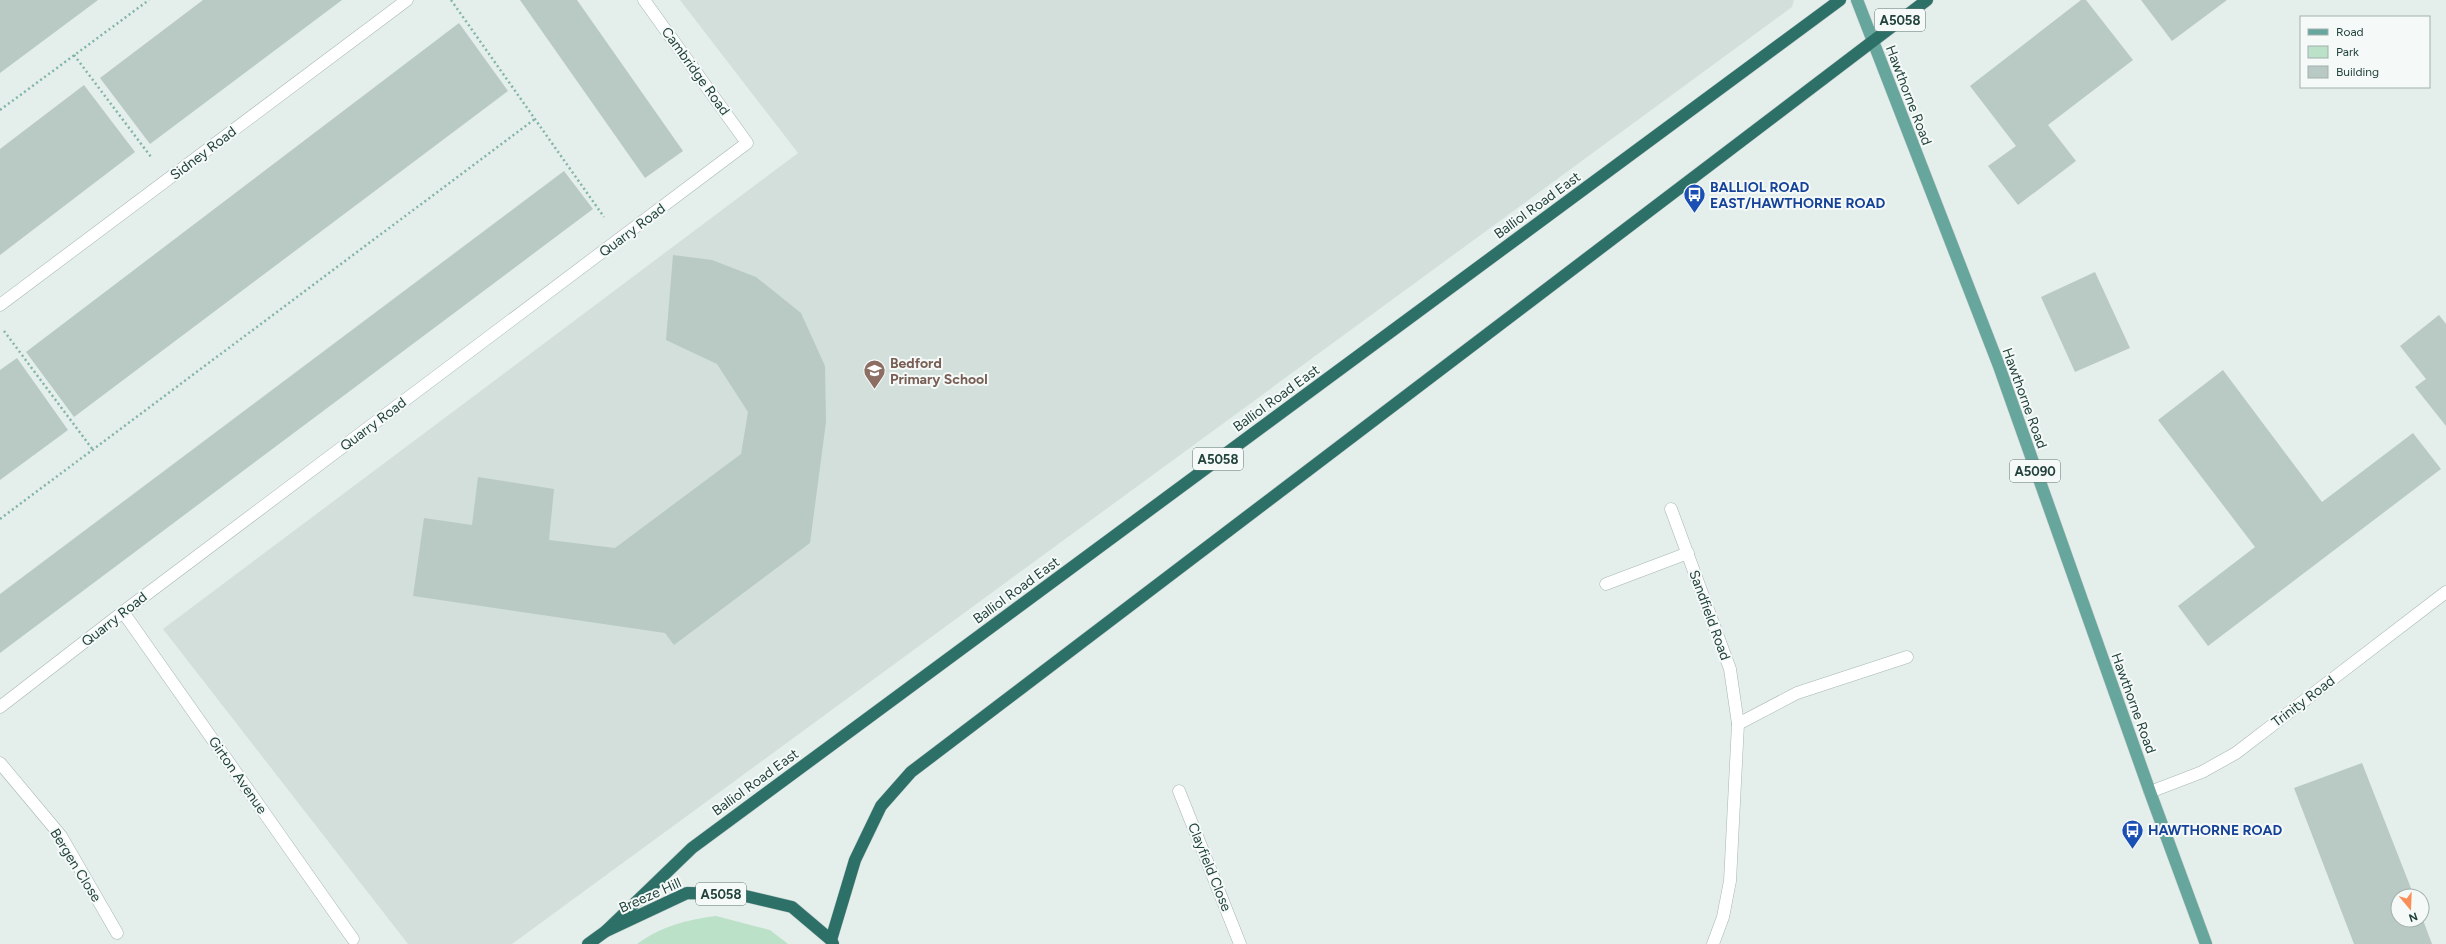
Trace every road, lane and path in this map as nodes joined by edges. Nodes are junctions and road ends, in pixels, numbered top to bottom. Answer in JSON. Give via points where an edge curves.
{"nodes":[{"id":1,"x":149,"y":0,"type":"edge"},
{"id":2,"x":407,"y":0,"type":"edge"},
{"id":3,"x":451,"y":0,"type":"edge"},
{"id":4,"x":644,"y":0,"type":"edge"},
{"id":5,"x":1840,"y":0,"type":"edge"},
{"id":6,"x":1857,"y":0,"type":"edge"},
{"id":7,"x":1927,"y":0,"type":"edge"},
{"id":8,"x":1872,"y":41,"type":"junction"},
{"id":9,"x":74,"y":55,"type":"junction"},
{"id":10,"x":0,"y":110,"type":"edge"},
{"id":11,"x":535,"y":119,"type":"junction"},
{"id":12,"x":747,"y":143,"type":"joint"},
{"id":13,"x":167,"y":180,"type":"junction"},
{"id":14,"x":619,"y":239,"type":"junction"},
{"id":15,"x":0,"y":305,"type":"edge"},
{"id":16,"x":0,"y":326,"type":"edge"},
{"id":17,"x":93,"y":450,"type":"junction"},
{"id":18,"x":1672,"y":509,"type":"dead end"},
{"id":19,"x":0,"y":519,"type":"edge"},
{"id":20,"x":1688,"y":553,"type":"junction"},
{"id":21,"x":1606,"y":584,"type":"dead end"},
{"id":22,"x":2446,"y":592,"type":"edge"},
{"id":23,"x":123,"y":612,"type":"junction"},
{"id":24,"x":1907,"y":657,"type":"dead end"},
{"id":25,"x":0,"y":707,"type":"edge"},
{"id":26,"x":1738,"y":724,"type":"junction"},
{"id":27,"x":0,"y":763,"type":"edge"},
{"id":28,"x":1179,"y":791,"type":"dead end"},
{"id":29,"x":2150,"y":792,"type":"junction"},
{"id":30,"x":606,"y":931,"type":"junction"},
{"id":31,"x":117,"y":933,"type":"dead end"},
{"id":32,"x":353,"y":939,"type":"dead end"},
{"id":33,"x":832,"y":942,"type":"edge"},
{"id":34,"x":588,"y":944,"type":"edge"},
{"id":35,"x":1240,"y":944,"type":"edge"},
{"id":36,"x":1713,"y":944,"type":"edge"},
{"id":37,"x":2206,"y":944,"type":"edge"}],
"edges":[{"from":1,"to":9,"type":"path"},
{"from":2,"to":13,"type":"street","name":"Sidney Road"},
{"from":3,"to":11,"type":"path"},
{"from":4,"to":12,"type":"street","name":"Cambridge Road"},
{"from":5,"to":30,"type":"highway","name":"Balliol Road East","number":"A5058","via":[[692,848]]},
{"from":6,"to":8,"type":"main road","name":"Hawthorne Road","number":"A5090"},
{"from":7,"to":8,"type":"highway","number":"A5058"},
{"from":8,"to":29,"type":"main road","name":"Hawthorne Road","number":"A5090","via":[[1998,366]]},
{"from":8,"to":33,"type":"highway","number":"A5058","via":[[911,772],[881,806],[855,860]]},
{"from":9,"to":10,"type":"path"},
{"from":9,"to":13,"type":"path"},
{"from":11,"to":14,"type":"path"},
{"from":11,"to":17,"type":"path"},
{"from":12,"to":14,"type":"street","name":"Quarry Road"},
{"from":13,"to":15,"type":"street","name":"Sidney Road"},
{"from":14,"to":23,"type":"street","name":"Quarry Road"},
{"from":16,"to":17,"type":"path"},
{"from":17,"to":19,"type":"path"},
{"from":18,"to":20,"type":"street","name":"Sandfield Road"},
{"from":20,"to":21,"type":"street"},
{"from":20,"to":26,"type":"street","name":"Sandfield Road","via":[[1730,669]]},
{"from":22,"to":29,"type":"street","name":"Trinity Road","via":[[2225,760],[2202,772]]},
{"from":23,"to":25,"type":"street","name":"Quarry Road"},
{"from":23,"to":32,"type":"street","name":"Girton Avenue"},
{"from":24,"to":26,"type":"street","via":[[1797,693]]},
{"from":26,"to":36,"type":"street","name":"Sandfield Road","via":[[1730,881],[1723,917]]},
{"from":27,"to":31,"type":"street","name":"Bergen Close","via":[[61,836]]},
{"from":28,"to":35,"type":"street","name":"Clayfield Close"},
{"from":29,"to":37,"type":"main road","name":"Hawthorne Road","number":"A5090"},
{"from":30,"to":33,"type":"highway","name":"Breeze Hill","number":"A5058","via":[[687,893],[737,894],[792,907]]},
{"from":30,"to":34,"type":"highway","name":"Breeze Hill","number":"A5058"}]}
